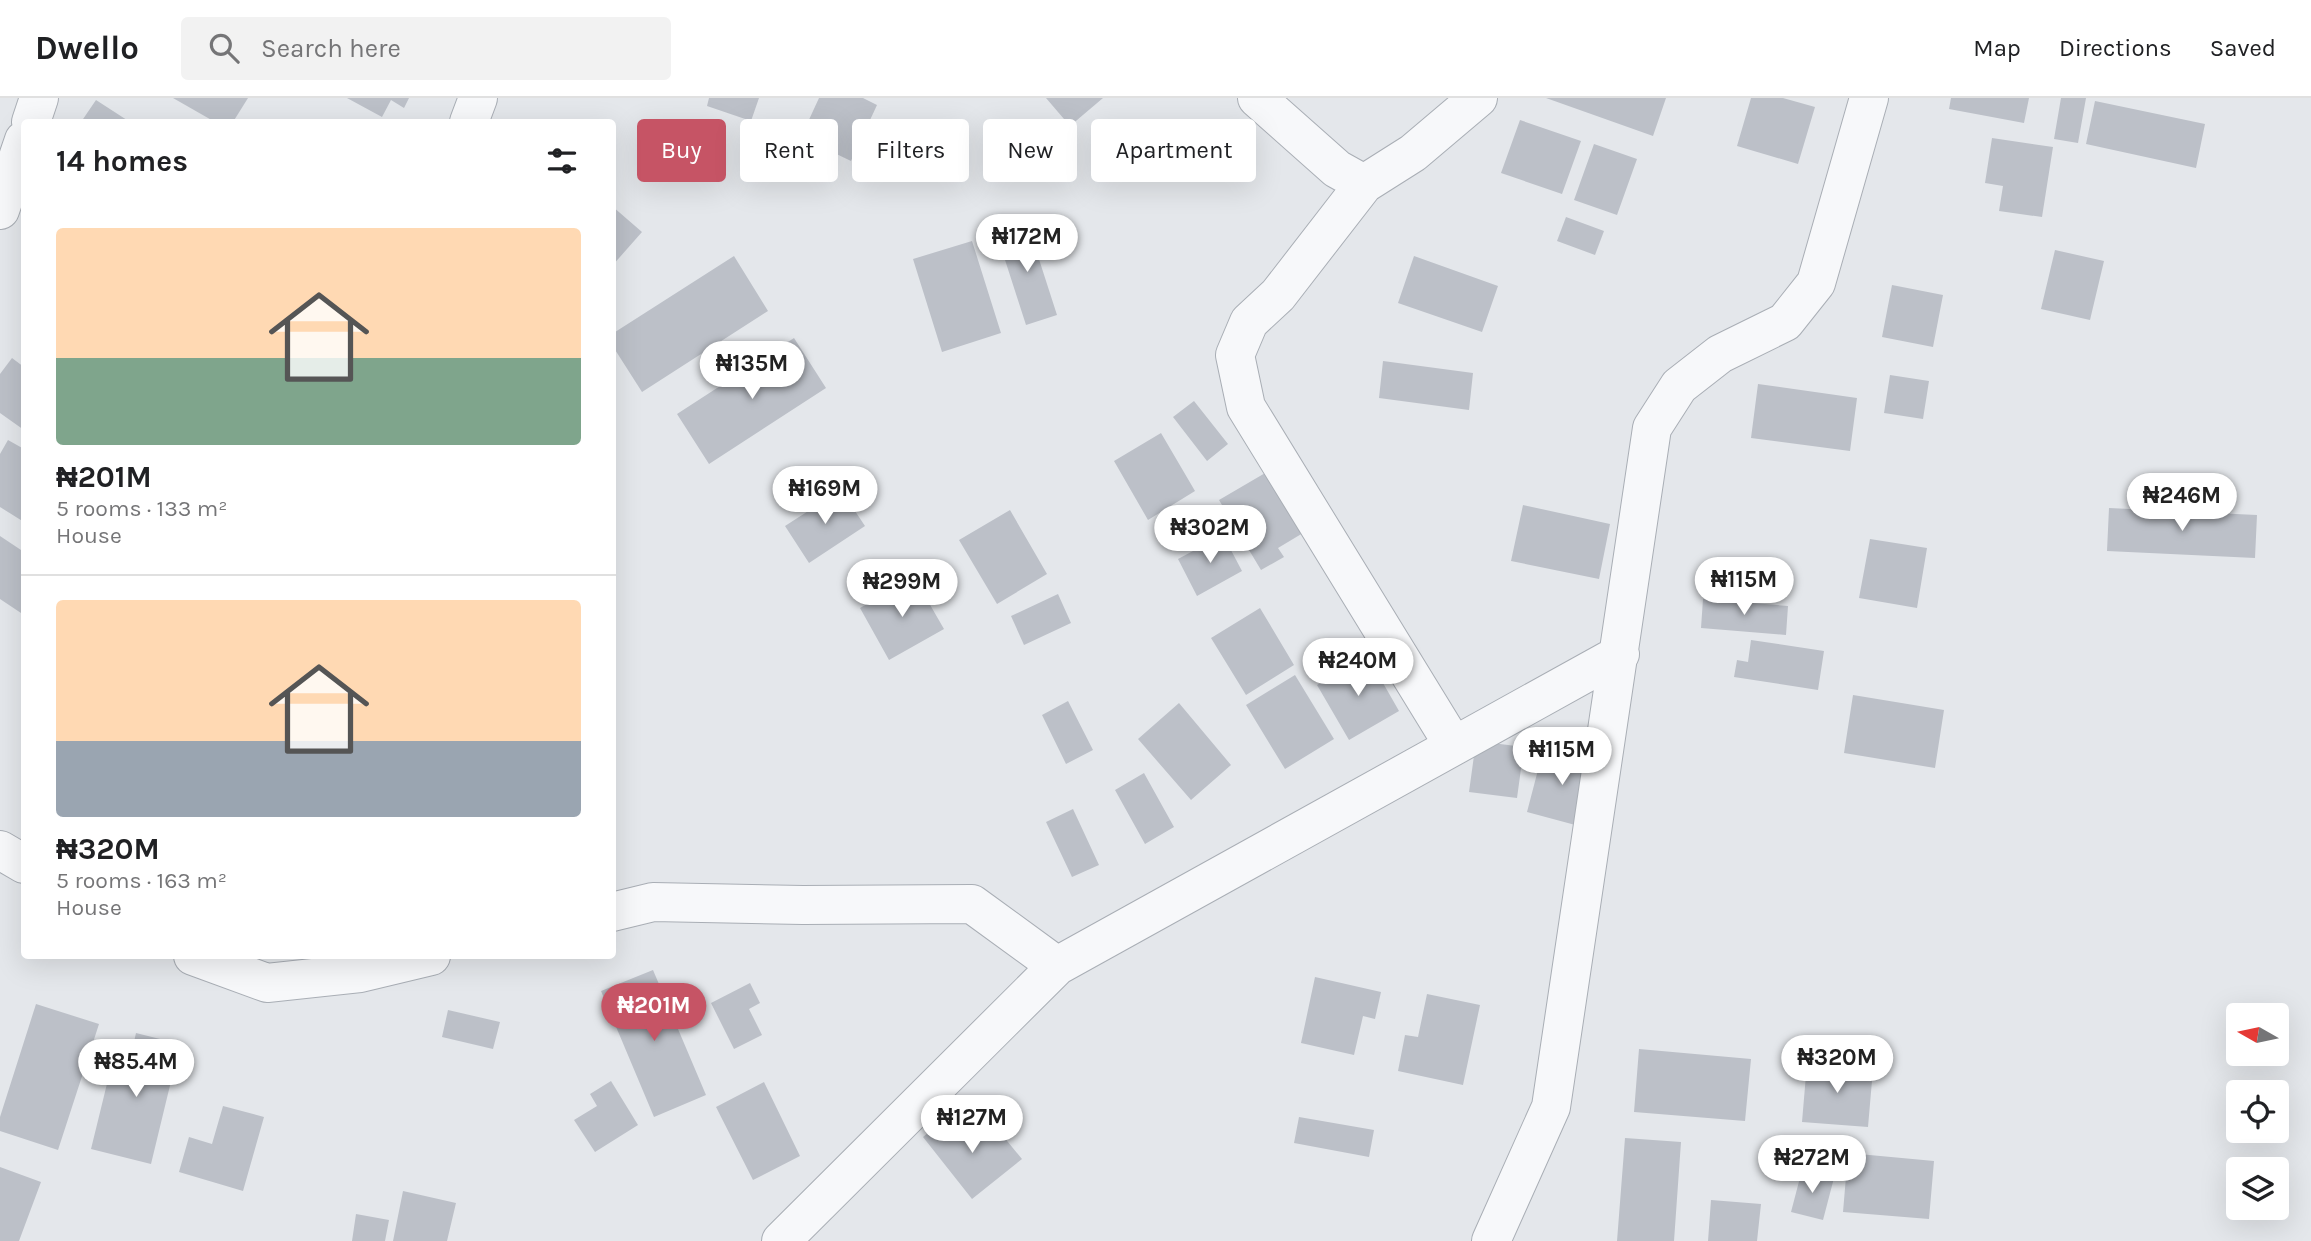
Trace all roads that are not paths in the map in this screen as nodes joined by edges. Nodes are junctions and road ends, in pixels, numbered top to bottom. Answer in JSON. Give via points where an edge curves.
{"nodes":[{"id":1,"x":39,"y":98,"type":"edge"},
{"id":2,"x":478,"y":98,"type":"edge"},
{"id":3,"x":1257,"y":98,"type":"edge"},
{"id":4,"x":1478,"y":98,"type":"edge"},
{"id":5,"x":1869,"y":98,"type":"edge"},
{"id":6,"x":32,"y":119,"type":"edge"},
{"id":7,"x":470,"y":119,"type":"edge"},
{"id":8,"x":21,"y":149,"type":"edge"},
{"id":9,"x":1364,"y":184,"type":"junction"},
{"id":10,"x":0,"y":210,"type":"edge"},
{"id":11,"x":1620,"y":654,"type":"junction"},
{"id":12,"x":1454,"y":746,"type":"junction"},
{"id":13,"x":0,"y":850,"type":"edge"},
{"id":14,"x":21,"y":862,"type":"edge"},
{"id":15,"x":616,"y":911,"type":"edge"},
{"id":16,"x":201,"y":959,"type":"edge"},
{"id":17,"x":417,"y":959,"type":"edge"},
{"id":18,"x":1057,"y":966,"type":"junction"},
{"id":19,"x":781,"y":1241,"type":"edge"},
{"id":20,"x":1491,"y":1241,"type":"edge"}],
"edges":[{"from":1,"to":6,"type":"street"},
{"from":2,"to":7,"type":"street"},
{"from":3,"to":9,"type":"street","via":[[1337,169]]},
{"from":4,"to":9,"type":"street","via":[[1413,153]]},
{"from":5,"to":11,"type":"street","via":[[1816,283],[1785,322],[1720,354],[1679,386],[1652,428]]},
{"from":8,"to":10,"type":"street"},
{"from":9,"to":12,"type":"street","via":[[1278,295],[1249,323],[1235,355],[1246,407]]},
{"from":11,"to":12,"type":"street"},
{"from":11,"to":20,"type":"street","via":[[1551,1107]]},
{"from":12,"to":18,"type":"street"},
{"from":13,"to":14,"type":"street"},
{"from":15,"to":18,"type":"street","via":[[653,902],[972,904]]},
{"from":16,"to":17,"type":"street","via":[[267,983],[360,972]]},
{"from":18,"to":19,"type":"street"}]}
